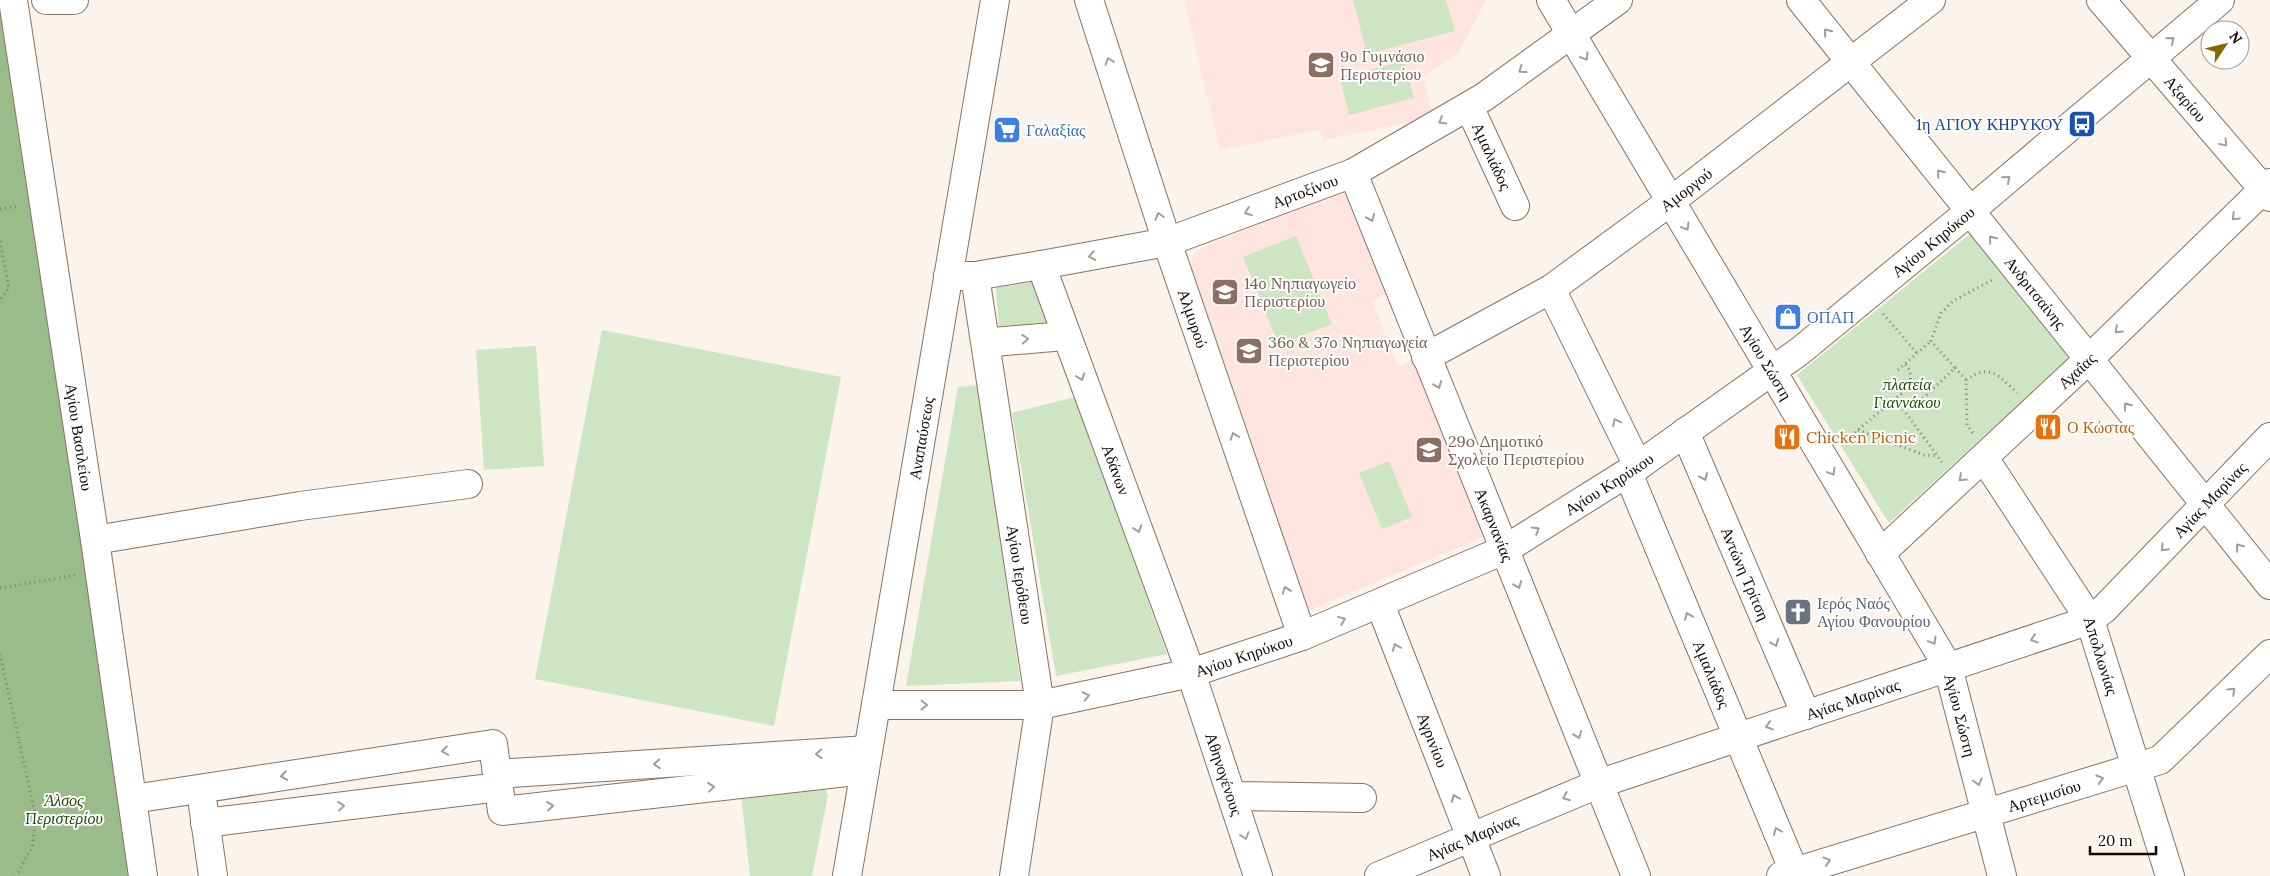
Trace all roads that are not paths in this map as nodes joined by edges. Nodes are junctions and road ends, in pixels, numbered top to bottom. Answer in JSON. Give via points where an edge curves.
{"nodes":[{"id":1,"x":13,"y":0,"type":"edge"},
{"id":2,"x":46,"y":0,"type":"edge"},
{"id":3,"x":74,"y":0,"type":"edge"},
{"id":4,"x":995,"y":0,"type":"edge"},
{"id":5,"x":1089,"y":0,"type":"edge"},
{"id":6,"x":1551,"y":0,"type":"edge"},
{"id":7,"x":1618,"y":0,"type":"edge"},
{"id":8,"x":1801,"y":0,"type":"edge"},
{"id":9,"x":1931,"y":0,"type":"edge"},
{"id":10,"x":2101,"y":0,"type":"edge"},
{"id":11,"x":2220,"y":0,"type":"edge"},
{"id":12,"x":1572,"y":34,"type":"junction"},
{"id":13,"x":2150,"y":58,"type":"junction"},
{"id":14,"x":1851,"y":62,"type":"junction"},
{"id":15,"x":1469,"y":106,"type":"junction"},
{"id":16,"x":1353,"y":173,"type":"junction"},
{"id":17,"x":2268,"y":190,"type":"edge"},
{"id":18,"x":1671,"y":201,"type":"junction"},
{"id":19,"x":1515,"y":206,"type":"dead end"},
{"id":20,"x":1970,"y":211,"type":"junction"},
{"id":21,"x":1167,"y":242,"type":"junction"},
{"id":22,"x":1041,"y":265,"type":"junction"},
{"id":23,"x":948,"y":276,"type":"junction"},
{"id":24,"x":975,"y":276,"type":"junction"},
{"id":25,"x":1551,"y":289,"type":"junction"},
{"id":26,"x":1066,"y":336,"type":"junction"},
{"id":27,"x":985,"y":338,"type":"junction"},
{"id":28,"x":1426,"y":356,"type":"junction"},
{"id":29,"x":2089,"y":359,"type":"junction"},
{"id":30,"x":1772,"y":372,"type":"junction"},
{"id":31,"x":1685,"y":432,"type":"junction"},
{"id":32,"x":2270,"y":437,"type":"edge"},
{"id":33,"x":1986,"y":456,"type":"junction"},
{"id":34,"x":1633,"y":469,"type":"junction"},
{"id":35,"x":468,"y":484,"type":"dead end"},
{"id":36,"x":2206,"y":505,"type":"junction"},
{"id":37,"x":96,"y":540,"type":"junction"},
{"id":38,"x":1504,"y":550,"type":"junction"},
{"id":39,"x":1880,"y":554,"type":"junction"},
{"id":40,"x":2270,"y":585,"type":"edge"},
{"id":41,"x":1380,"y":604,"type":"junction"},
{"id":42,"x":2090,"y":620,"type":"junction"},
{"id":43,"x":1302,"y":636,"type":"junction"},
{"id":44,"x":2270,"y":654,"type":"edge"},
{"id":45,"x":1948,"y":667,"type":"junction"},
{"id":46,"x":1191,"y":673,"type":"junction"},
{"id":47,"x":1040,"y":705,"type":"junction"},
{"id":48,"x":876,"y":706,"type":"junction"},
{"id":49,"x":1806,"y":715,"type":"junction"},
{"id":50,"x":1738,"y":736,"type":"junction"},
{"id":51,"x":866,"y":760,"type":"junction"},
{"id":52,"x":2136,"y":768,"type":"junction"},
{"id":53,"x":498,"y":780,"type":"junction"},
{"id":54,"x":1598,"y":784,"type":"junction"},
{"id":55,"x":200,"y":789,"type":"junction"},
{"id":56,"x":1232,"y":796,"type":"junction"},
{"id":57,"x":1362,"y":798,"type":"dead end"},
{"id":58,"x":133,"y":799,"type":"junction"},
{"id":59,"x":1986,"y":812,"type":"junction"},
{"id":60,"x":205,"y":823,"type":"junction"},
{"id":61,"x":1470,"y":837,"type":"junction"},
{"id":62,"x":1790,"y":874,"type":"edge"},
{"id":63,"x":143,"y":876,"type":"edge"},
{"id":64,"x":213,"y":876,"type":"edge"},
{"id":65,"x":847,"y":876,"type":"edge"},
{"id":66,"x":1014,"y":876,"type":"edge"},
{"id":67,"x":1258,"y":876,"type":"edge"},
{"id":68,"x":1379,"y":876,"type":"edge"},
{"id":69,"x":1486,"y":876,"type":"edge"},
{"id":70,"x":1636,"y":876,"type":"edge"},
{"id":71,"x":2002,"y":876,"type":"edge"},
{"id":72,"x":2170,"y":876,"type":"edge"}],
"edges":[{"from":1,"to":37,"type":"street","name":"Αγίου Βασιλείου"},
{"from":2,"to":3,"type":"street"},
{"from":4,"to":23,"type":"street","name":"Αναπαύσεως"},
{"from":21,"to":5,"type":"street","name":"Αλμυρού","one_way":true},
{"from":6,"to":12,"type":"street","name":"Αγίου Σώστη"},
{"from":7,"to":12,"type":"street","name":"Αρτοξίνου"},
{"from":14,"to":8,"type":"street","name":"Ανδριτσαίνης","one_way":true},
{"from":9,"to":14,"type":"street","name":"Αμοργού"},
{"from":10,"to":13,"type":"street","name":"Αξαρίου"},
{"from":13,"to":11,"type":"street","name":"Αγίου Κηρύκου","one_way":true},
{"from":12,"to":15,"type":"street","name":"Αρτοξίνου","one_way":true},
{"from":12,"to":18,"type":"street","name":"Αγίου Σώστη","one_way":true},
{"from":13,"to":17,"type":"street","name":"Αξαρίου","one_way":true},
{"from":20,"to":13,"type":"street","name":"Αγίου Κηρύκου","one_way":true},
{"from":14,"to":18,"type":"street","name":"Αμοργού"},
{"from":20,"to":14,"type":"street","name":"Ανδριτσαίνης","one_way":true},
{"from":15,"to":16,"type":"street","name":"Αρτοξίνου","one_way":true},
{"from":15,"to":19,"type":"street","name":"Αμαλιάδος"},
{"from":16,"to":21,"type":"street","name":"Αρτοξίνου","one_way":true},
{"from":16,"to":28,"type":"street","name":"Ακαρνανίας","one_way":true},
{"from":17,"to":29,"type":"street","name":"Αχαΐας","one_way":true},
{"from":18,"to":25,"type":"street","name":"Αμοργού"},
{"from":18,"to":30,"type":"street","name":"Αγίου Σώστη","one_way":true},
{"from":29,"to":20,"type":"street","name":"Ανδριτσαίνης","one_way":true},
{"from":20,"to":30,"type":"street","name":"Αγίου Κηρύκου"},
{"from":21,"to":22,"type":"street","name":"Αρτοξίνου","one_way":true},
{"from":43,"to":21,"type":"street","name":"Αλμυρού","one_way":true},
{"from":22,"to":24,"type":"street","name":"Αρτοξίνου"},
{"from":22,"to":26,"type":"street","name":"Αδάνων"},
{"from":23,"to":24,"type":"street","name":"Αρτοξίνου"},
{"from":23,"to":48,"type":"street","name":"Αναπαύσεως"},
{"from":24,"to":27,"type":"street","name":"Αγίου Ιερόθεου"},
{"from":25,"to":28,"type":"street","name":"Αμοργού"},
{"from":34,"to":25,"type":"street","name":"Αμαλιάδος","one_way":true},
{"from":27,"to":26,"type":"street","one_way":true,"via":[[993,342]]},
{"from":26,"to":46,"type":"street","name":"Αδάνων","one_way":true},
{"from":27,"to":47,"type":"street","name":"Αγίου Ιερόθεου"},
{"from":28,"to":38,"type":"street","name":"Ακαρνανίας","one_way":true},
{"from":29,"to":33,"type":"street","name":"Αχαΐας"},
{"from":36,"to":29,"type":"street","name":"Ανδριτσαίνης","one_way":true},
{"from":30,"to":31,"type":"street","name":"Αγίου Κηρύκου"},
{"from":30,"to":39,"type":"street","name":"Αγίου Σώστη","one_way":true},
{"from":31,"to":34,"type":"street","name":"Αγίου Κηρύκου"},
{"from":31,"to":49,"type":"street","name":"Αντώνη Τρίτση","one_way":true},
{"from":32,"to":36,"type":"street","name":"Αγίας Μαρίνας"},
{"from":33,"to":39,"type":"street","name":"Αχαΐας","one_way":true},
{"from":33,"to":42,"type":"street","name":"Απολλωνίας"},
{"from":38,"to":34,"type":"street","name":"Αγίου Κηρύκου","one_way":true},
{"from":50,"to":34,"type":"street","name":"Αμαλιάδος","one_way":true},
{"from":35,"to":37,"type":"street","via":[[300,506]]},
{"from":40,"to":36,"type":"street","name":"Ανδριτσαίνης","one_way":true},
{"from":36,"to":42,"type":"street","name":"Αγίας Μαρίνας","one_way":true},
{"from":37,"to":58,"type":"street","name":"Αγίου Βασιλείου"},
{"from":38,"to":41,"type":"street","name":"Αγίου Κηρύκου"},
{"from":38,"to":54,"type":"street","name":"Ακαρνανίας","one_way":true},
{"from":39,"to":45,"type":"street","name":"Αγίου Σώστη","one_way":true},
{"from":43,"to":41,"type":"street","name":"Αγίου Κηρύκου","one_way":true},
{"from":61,"to":41,"type":"street","name":"Αγρινίου","one_way":true},
{"from":42,"to":45,"type":"street","name":"Αγίας Μαρίνας","one_way":true},
{"from":42,"to":52,"type":"street","name":"Απολλωνίας"},
{"from":43,"to":46,"type":"street","name":"Αγίου Κηρύκου"},
{"from":52,"to":44,"type":"street","name":"Αρτεμισίου","one_way":true,"via":[[2160,760]]},
{"from":45,"to":49,"type":"street","name":"Αγίας Μαρίνας"},
{"from":45,"to":59,"type":"street","name":"Αγίου Σώστη","one_way":true},
{"from":47,"to":46,"type":"street","name":"Αγίου Κηρύκου","one_way":true},
{"from":46,"to":56,"type":"street","name":"Αθηνογένους"},
{"from":48,"to":47,"type":"street","name":"Αγίου Κηρύκου","one_way":true},
{"from":47,"to":66,"type":"street","name":"Αγίου Ιερόθεου"},
{"from":48,"to":51,"type":"street","name":"Αναπαύσεως"},
{"from":49,"to":50,"type":"street","name":"Αγίας Μαρίνας","one_way":true},
{"from":50,"to":54,"type":"street","name":"Αγίας Μαρίνας"},
{"from":62,"to":50,"type":"street","name":"Αμαλιάδος","one_way":true},
{"from":51,"to":53,"type":"street","one_way":true},
{"from":53,"to":51,"type":"street","one_way":true,"via":[[502,811]]},
{"from":51,"to":65,"type":"street","name":"Αναπαύσεως"},
{"from":59,"to":52,"type":"street","name":"Αρτεμισίου","one_way":true},
{"from":52,"to":72,"type":"street","name":"Απολλωνίας"},
{"from":53,"to":55,"type":"street","one_way":true,"via":[[493,744]]},
{"from":60,"to":53,"type":"street","one_way":true},
{"from":54,"to":61,"type":"street","name":"Αγίας Μαρίνας","one_way":true},
{"from":54,"to":70,"type":"street","name":"Ακαρνανίας"},
{"from":55,"to":58,"type":"street"},
{"from":55,"to":60,"type":"street"},
{"from":56,"to":57,"type":"street"},
{"from":56,"to":67,"type":"street","name":"Αθηνογένους","one_way":true},
{"from":58,"to":63,"type":"street","name":"Αγίου Βασιλείου"},
{"from":62,"to":59,"type":"street","name":"Αρτεμισίου","one_way":true},
{"from":59,"to":71,"type":"street","name":"Αγίου Σώστη"},
{"from":60,"to":64,"type":"street"},
{"from":61,"to":68,"type":"street","name":"Αγίας Μαρίνας"},
{"from":61,"to":69,"type":"street","name":"Αγρινίου"}]}
